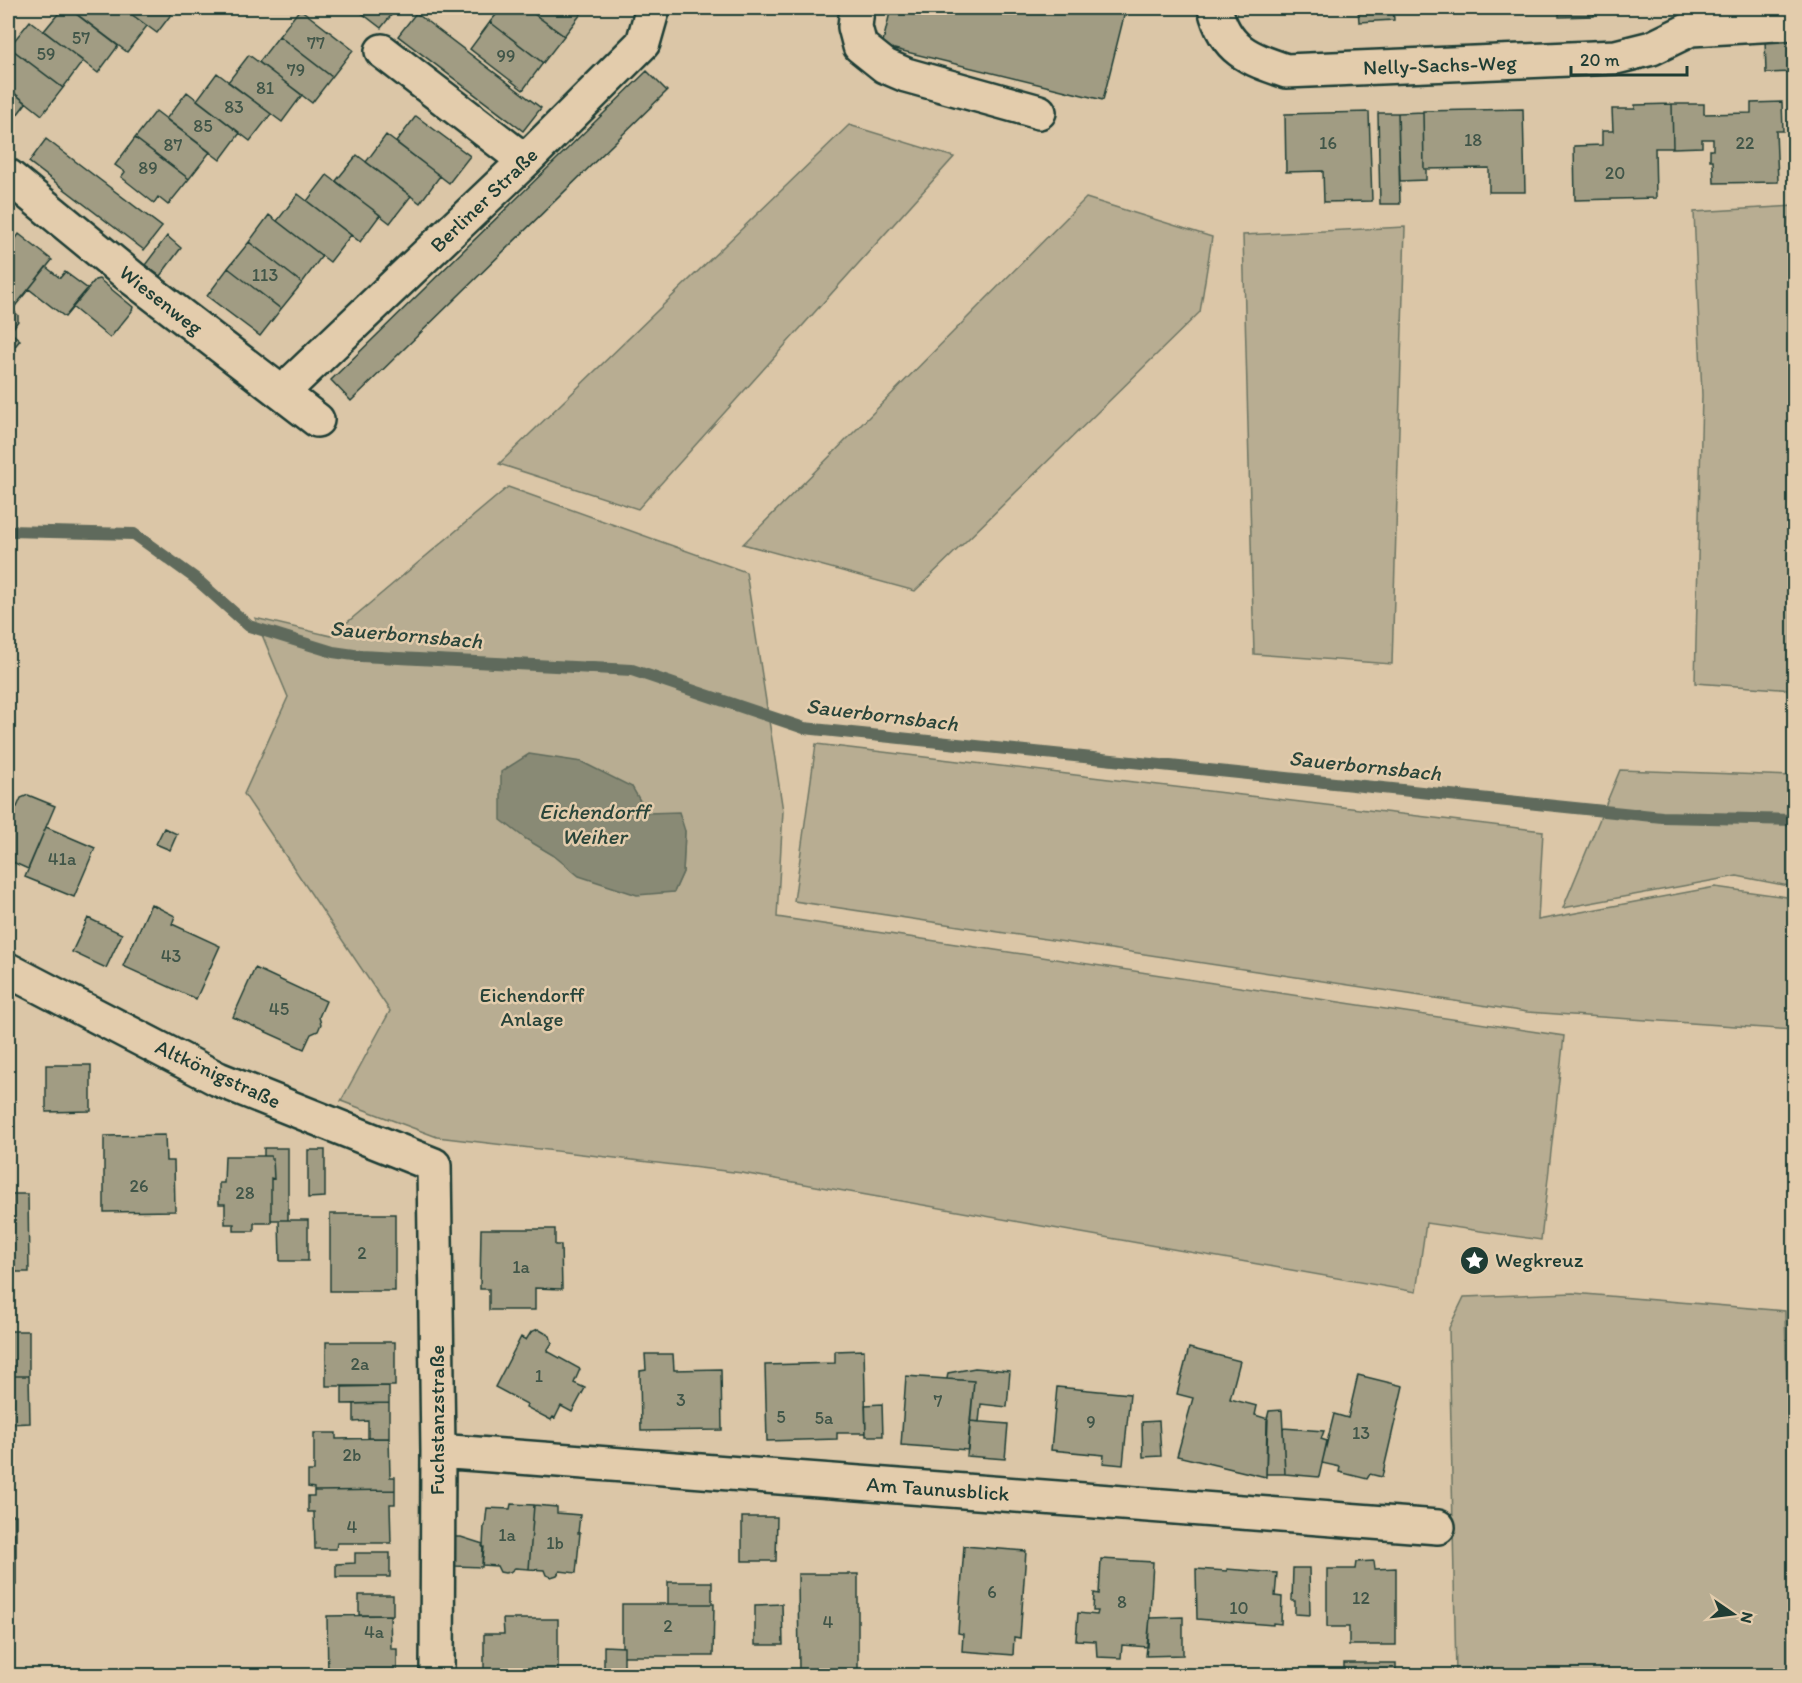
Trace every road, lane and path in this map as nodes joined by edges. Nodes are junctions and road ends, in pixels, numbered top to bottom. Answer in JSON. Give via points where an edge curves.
{"nodes":[{"id":1,"x":653,"y":8,"type":"edge"},
{"id":2,"x":857,"y":8,"type":"edge"},
{"id":3,"x":1215,"y":8,"type":"edge"},
{"id":4,"x":1794,"y":23,"type":"edge"},
{"id":5,"x":382,"y":51,"type":"dead end"},
{"id":6,"x":1039,"y":112,"type":"dead end"},
{"id":7,"x":525,"y":161,"type":"junction"},
{"id":8,"x":8,"y":176,"type":"edge"},
{"id":9,"x":296,"y":380,"type":"dead end"},
{"id":10,"x":317,"y":420,"type":"dead end"},
{"id":11,"x":8,"y":970,"type":"edge"},
{"id":12,"x":434,"y":1165,"type":"joint"},
{"id":13,"x":438,"y":1451,"type":"junction"},
{"id":14,"x":1438,"y":1527,"type":"dead end"},
{"id":15,"x":437,"y":1676,"type":"edge"}],
"edges":[{"from":1,"to":7,"type":"street","name":"Berliner Straße","via":[[643,43]]},
{"from":2,"to":6,"type":"street","via":[[855,27],[860,46],[885,66]]},
{"from":3,"to":4,"type":"street","name":"Nelly-Sachs-Weg","via":[[1226,38],[1251,59],[1286,70],[1616,57],[1653,48],[1691,29]]},
{"from":5,"to":7,"type":"street"},
{"from":7,"to":9,"type":"street","name":"Berliner Straße"},
{"from":8,"to":10,"type":"street","name":"Wiesenweg","via":[[131,277]]},
{"from":11,"to":12,"type":"street","name":"Altkönigstraße","via":[[218,1079]]},
{"from":12,"to":13,"type":"street","name":"Fuchstanzstraße"},
{"from":13,"to":14,"type":"street","name":"Am Taunusblick"},
{"from":13,"to":15,"type":"street","name":"Fuchstanzstraße"}]}
